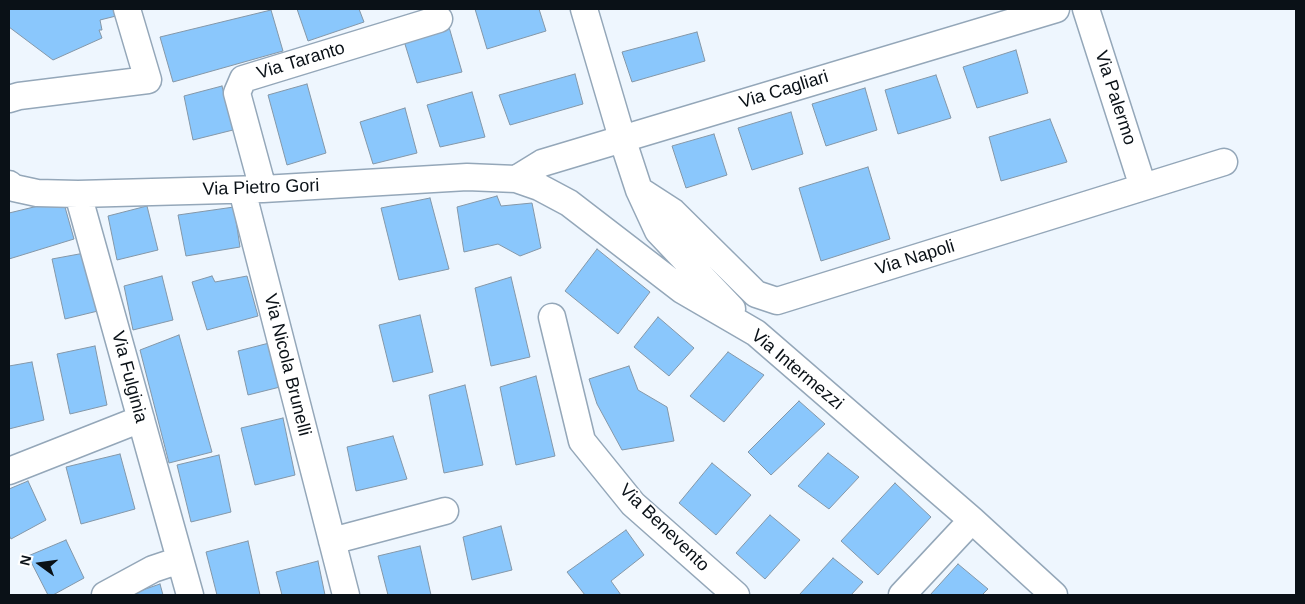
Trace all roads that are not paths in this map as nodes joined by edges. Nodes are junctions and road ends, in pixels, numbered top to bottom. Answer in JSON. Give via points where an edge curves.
{"nodes":[{"id":1,"x":127,"y":9,"type":"edge"},
{"id":2,"x":584,"y":9,"type":"edge"},
{"id":3,"x":1056,"y":9,"type":"edge"},
{"id":4,"x":1086,"y":9,"type":"edge"},
{"id":5,"x":439,"y":19,"type":"dead end"},
{"id":6,"x":9,"y":99,"type":"edge"},
{"id":7,"x":622,"y":138,"type":"junction"},
{"id":8,"x":1224,"y":162,"type":"dead end"},
{"id":9,"x":516,"y":179,"type":"junction"},
{"id":10,"x":9,"y":184,"type":"edge"},
{"id":11,"x":1143,"y":187,"type":"junction"},
{"id":12,"x":253,"y":189,"type":"junction"},
{"id":13,"x":639,"y":190,"type":"junction"},
{"id":14,"x":78,"y":194,"type":"junction"},
{"id":15,"x":552,"y":316,"type":"dead end"},
{"id":16,"x":756,"y":333,"type":"junction"},
{"id":17,"x":141,"y":419,"type":"junction"},
{"id":18,"x":9,"y":471,"type":"edge"},
{"id":19,"x":446,"y":511,"type":"dead end"},
{"id":20,"x":972,"y":520,"type":"junction"},
{"id":21,"x":332,"y":541,"type":"junction"},
{"id":22,"x":180,"y":560,"type":"junction"},
{"id":23,"x":105,"y":595,"type":"edge"},
{"id":24,"x":190,"y":595,"type":"edge"},
{"id":25,"x":346,"y":595,"type":"edge"},
{"id":26,"x":736,"y":595,"type":"edge"},
{"id":27,"x":902,"y":595,"type":"edge"},
{"id":28,"x":1054,"y":595,"type":"edge"}],
"edges":[{"from":1,"to":6,"type":"street","via":[[148,80]]},
{"from":2,"to":7,"type":"street"},
{"from":3,"to":7,"type":"street","name":"Via Cagliari"},
{"from":4,"to":11,"type":"street","name":"Via Palermo"},
{"from":5,"to":12,"type":"street","name":"Via Taranto","via":[[243,79],[237,93]]},
{"from":7,"to":9,"type":"street","name":"Via Cagliari","via":[[542,163]]},
{"from":7,"to":13,"type":"street"},
{"from":8,"to":11,"type":"street","name":"Via Napoli"},
{"from":9,"to":12,"type":"street","name":"Via Pietro Gori","via":[[467,177]]},
{"from":9,"to":16,"type":"street","name":"Via Intermezzi","via":[[539,186],[569,203],[682,290]]},
{"from":10,"to":14,"type":"street","name":"Via Pietro Gori","via":[[37,193]]},
{"from":11,"to":13,"type":"street","name":"Via Napoli","via":[[777,301],[756,294],[673,212]]},
{"from":12,"to":14,"type":"street","name":"Via Pietro Gori"},
{"from":12,"to":21,"type":"street","name":"Via Nicola Brunelli"},
{"from":13,"to":16,"type":"street","via":[[658,231]]},
{"from":14,"to":17,"type":"street","name":"Via Fulginia"},
{"from":15,"to":26,"type":"street","name":"Via Benevento","via":[[582,441],[633,504]]},
{"from":16,"to":20,"type":"street","name":"Via Intermezzi"},
{"from":17,"to":18,"type":"street"},
{"from":17,"to":22,"type":"street","name":"Via Fulginia"},
{"from":19,"to":21,"type":"street"},
{"from":20,"to":27,"type":"street"},
{"from":20,"to":28,"type":"street","name":"Via Intermezzi"},
{"from":21,"to":25,"type":"street","name":"Via Nicola Brunelli"},
{"from":22,"to":23,"type":"street","via":[[153,569]]},
{"from":22,"to":24,"type":"street","name":"Via Fulginia"}]}
